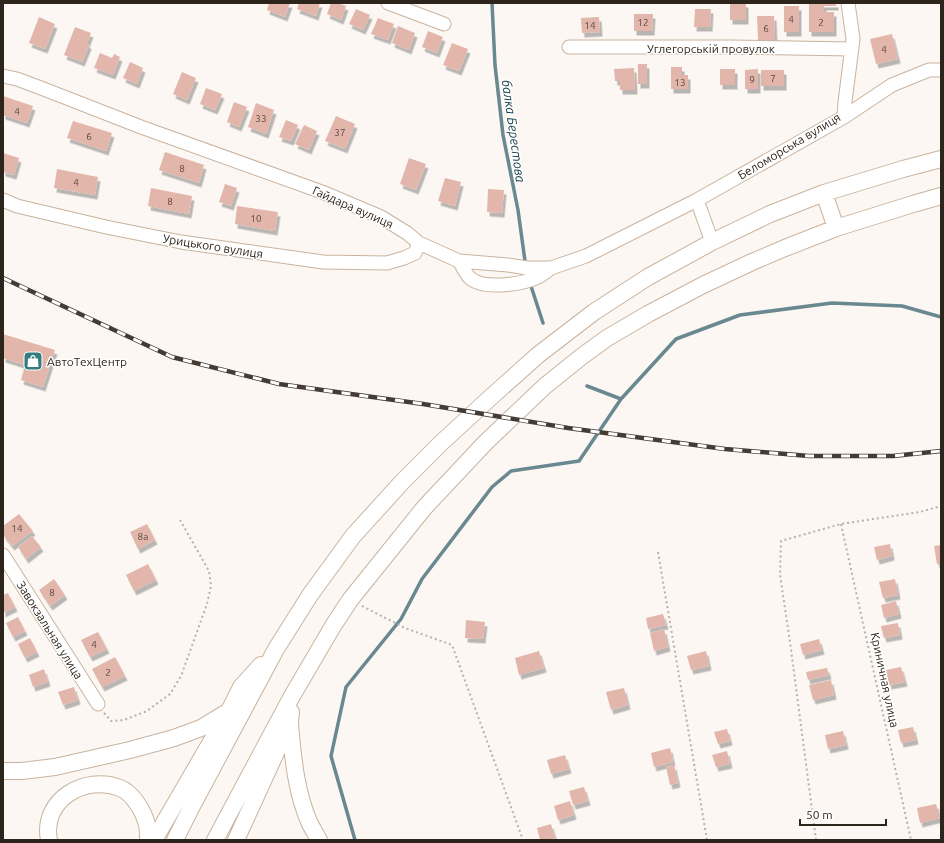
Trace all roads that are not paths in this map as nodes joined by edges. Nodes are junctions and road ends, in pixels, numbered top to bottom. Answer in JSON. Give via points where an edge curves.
{"nodes":[{"id":1,"x":388,"y":3,"type":"edge"},
{"id":2,"x":848,"y":3,"type":"edge"},
{"id":3,"x":444,"y":24,"type":"dead end"},
{"id":4,"x":569,"y":47,"type":"dead end"},
{"id":5,"x":852,"y":49,"type":"junction"},
{"id":6,"x":941,"y":70,"type":"edge"},
{"id":7,"x":3,"y":76,"type":"edge"},
{"id":8,"x":844,"y":117,"type":"junction"},
{"id":9,"x":941,"y":159,"type":"edge"},
{"id":10,"x":824,"y":193,"type":"junction"},
{"id":11,"x":941,"y":196,"type":"edge"},
{"id":12,"x":3,"y":200,"type":"edge"},
{"id":13,"x":697,"y":200,"type":"junction"},
{"id":14,"x":836,"y":228,"type":"junction"},
{"id":15,"x":712,"y":242,"type":"junction"},
{"id":16,"x":419,"y":244,"type":"junction"},
{"id":17,"x":459,"y":261,"type":"junction"},
{"id":18,"x":551,"y":268,"type":"junction"},
{"id":19,"x":3,"y":555,"type":"edge"},
{"id":20,"x":276,"y":649,"type":"junction"},
{"id":21,"x":292,"y":696,"type":"junction"},
{"id":22,"x":98,"y":704,"type":"road end"},
{"id":23,"x":229,"y":711,"type":"junction"},
{"id":24,"x":290,"y":722,"type":"junction"},
{"id":25,"x":3,"y":771,"type":"edge"},
{"id":26,"x":48,"y":840,"type":"edge"},
{"id":27,"x":148,"y":840,"type":"edge"},
{"id":28,"x":154,"y":840,"type":"edge"},
{"id":29,"x":176,"y":840,"type":"edge"},
{"id":30,"x":215,"y":840,"type":"edge"},
{"id":31,"x":236,"y":840,"type":"edge"},
{"id":32,"x":319,"y":840,"type":"edge"}],
"edges":[{"from":1,"to":3,"type":"street"},
{"from":2,"to":5,"type":"street","name":"Беломорська вулиця"},
{"from":4,"to":5,"type":"street","name":"Углегорськiй провулок"},
{"from":5,"to":8,"type":"street","name":"Беломорська вулиця"},
{"from":6,"to":8,"type":"street","via":[[929,70],[892,85]]},
{"from":7,"to":16,"type":"street","name":"Гайдара вулиця","via":[[322,192],[381,218],[407,233]]},
{"from":8,"to":13,"type":"street","name":"Беломорська вулиця"},
{"from":9,"to":10,"type":"main road"},
{"from":10,"to":14,"type":"main road"},
{"from":10,"to":15,"type":"main road","via":[[770,214]]},
{"from":11,"to":14,"type":"main road"},
{"from":12,"to":16,"type":"street","name":"Урицького вулиця","via":[[17,206],[91,224],[181,242],[323,262],[387,263],[415,253]]},
{"from":13,"to":15,"type":"street"},
{"from":13,"to":18,"type":"street","name":"Гайдара вулиця","via":[[586,256]]},
{"from":14,"to":21,"type":"main road","via":[[752,262],[648,314],[581,356],[545,386],[486,442],[424,508],[350,600]]},
{"from":15,"to":20,"type":"main road","via":[[648,277],[594,312],[538,355],[441,442],[353,536],[310,595]]},
{"from":16,"to":17,"type":"street","name":"Гайдара вулиця"},
{"from":17,"to":18,"type":"street","name":"Гайдара вулиця"},
{"from":17,"to":18,"type":"street","via":[[472,279],[493,285],[521,282],[538,277]]},
{"from":19,"to":22,"type":"street","name":"Завокзальная улица"},
{"from":20,"to":23,"type":"main road","via":[[241,686]]},
{"from":20,"to":29,"type":"main road"},
{"from":21,"to":24,"type":"main road"},
{"from":21,"to":30,"type":"main road"},
{"from":23,"to":25,"type":"main road","via":[[201,728],[130,750],[55,767],[22,772]]},
{"from":23,"to":28,"type":"main road"},
{"from":24,"to":31,"type":"main road"},
{"from":24,"to":32,"type":"main road","via":[[296,777],[310,824]]},
{"from":26,"to":27,"type":"main road","via":[[50,816],[57,804],[66,795],[91,784],[122,789],[134,799],[147,825]]}]}
